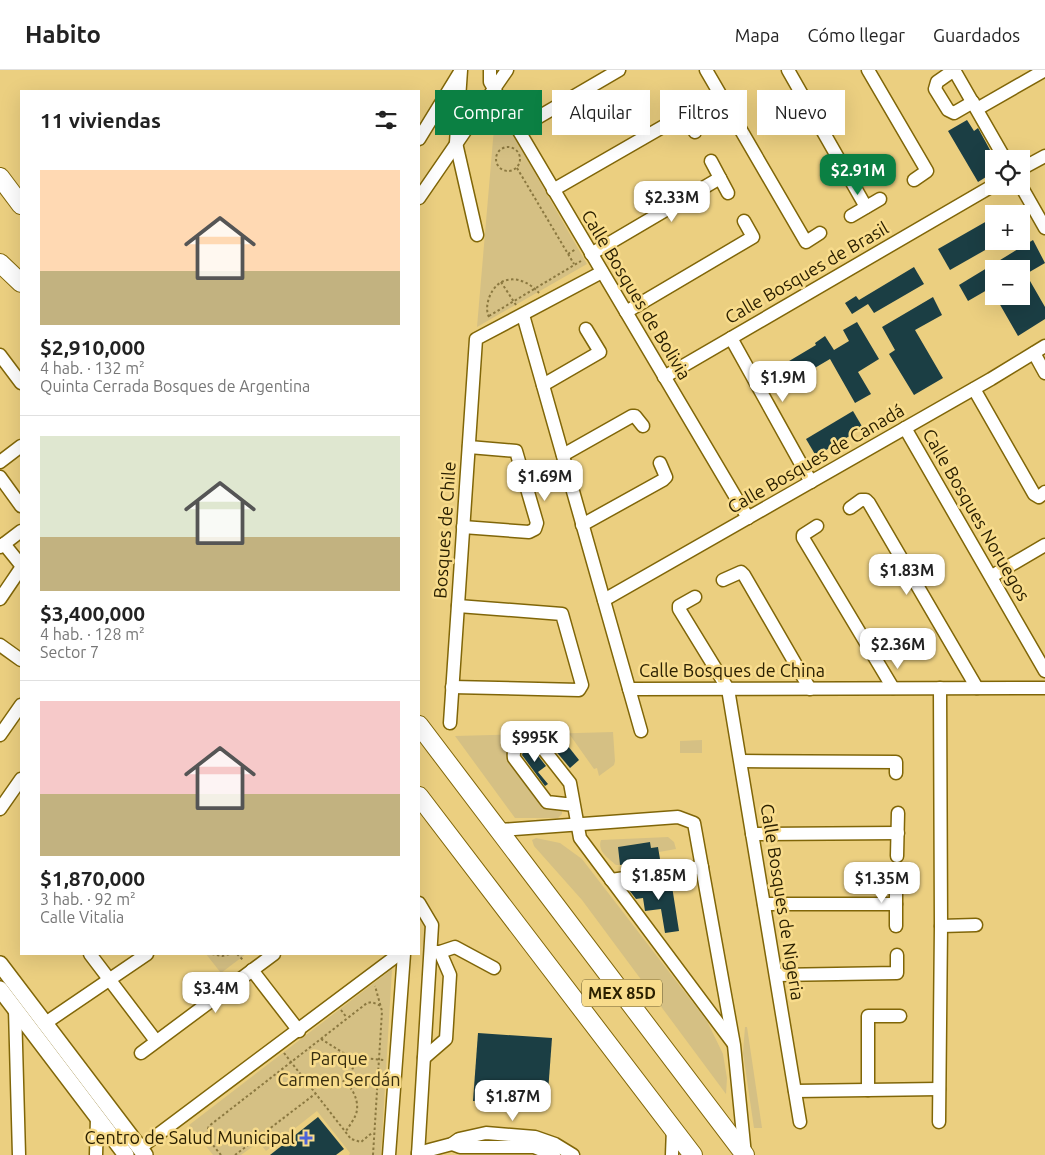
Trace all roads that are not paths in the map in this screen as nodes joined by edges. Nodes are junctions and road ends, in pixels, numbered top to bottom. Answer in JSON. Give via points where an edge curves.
{"nodes":[{"id":1,"x":461,"y":70,"type":"edge"},
{"id":2,"x":490,"y":70,"type":"edge"},
{"id":3,"x":507,"y":70,"type":"edge"},
{"id":4,"x":619,"y":70,"type":"edge"},
{"id":5,"x":706,"y":70,"type":"edge"},
{"id":6,"x":788,"y":70,"type":"edge"},
{"id":7,"x":868,"y":70,"type":"edge"},
{"id":8,"x":954,"y":70,"type":"edge"},
{"id":9,"x":1045,"y":70,"type":"edge"},
{"id":10,"x":494,"y":89,"type":"junction"},
{"id":11,"x":975,"y":105,"type":"junction"},
{"id":12,"x":542,"y":115,"type":"edge"},
{"id":13,"x":660,"y":128,"type":"edge"},
{"id":14,"x":521,"y":135,"type":"edge"},
{"id":15,"x":420,"y":137,"type":"edge"},
{"id":16,"x":456,"y":143,"type":"junction"},
{"id":17,"x":1000,"y":150,"type":"edge"},
{"id":18,"x":1045,"y":156,"type":"edge"},
{"id":19,"x":711,"y":161,"type":"dead end"},
{"id":20,"x":1030,"y":164,"type":"edge"},
{"id":21,"x":0,"y":177,"type":"edge"},
{"id":22,"x":720,"y":178,"type":"junction"},
{"id":23,"x":914,"y":180,"type":"dead end"},
{"id":24,"x":553,"y":190,"type":"junction"},
{"id":25,"x":985,"y":190,"type":"edge"},
{"id":26,"x":728,"y":193,"type":"dead end"},
{"id":27,"x":1026,"y":195,"type":"edge"},
{"id":28,"x":420,"y":197,"type":"edge"},
{"id":29,"x":880,"y":199,"type":"dead end"},
{"id":30,"x":20,"y":204,"type":"edge"},
{"id":31,"x":866,"y":207,"type":"junction"},
{"id":32,"x":851,"y":216,"type":"dead end"},
{"id":33,"x":744,"y":221,"type":"dead end"},
{"id":34,"x":1045,"y":228,"type":"edge"},
{"id":35,"x":820,"y":233,"type":"dead end"},
{"id":36,"x":477,"y":235,"type":"dead end"},
{"id":37,"x":591,"y":254,"type":"junction"},
{"id":38,"x":0,"y":262,"type":"edge"},
{"id":39,"x":602,"y":272,"type":"junction"},
{"id":40,"x":20,"y":282,"type":"edge"},
{"id":41,"x":626,"y":312,"type":"junction"},
{"id":42,"x":523,"y":315,"type":"junction"},
{"id":43,"x":586,"y":329,"type":"dead end"},
{"id":44,"x":730,"y":338,"type":"junction"},
{"id":45,"x":1040,"y":350,"type":"edge"},
{"id":46,"x":0,"y":355,"type":"edge"},
{"id":47,"x":1045,"y":372,"type":"edge"},
{"id":48,"x":664,"y":377,"type":"junction"},
{"id":49,"x":20,"y":382,"type":"edge"},
{"id":50,"x":543,"y":385,"type":"junction"},
{"id":51,"x":974,"y":389,"type":"junction"},
{"id":52,"x":643,"y":426,"type":"dead end"},
{"id":53,"x":906,"y":428,"type":"junction"},
{"id":54,"x":469,"y":446,"type":"junction"},
{"id":55,"x":20,"y":447,"type":"edge"},
{"id":56,"x":563,"y":455,"type":"junction"},
{"id":57,"x":0,"y":462,"type":"edge"},
{"id":58,"x":660,"y":463,"type":"dead end"},
{"id":59,"x":0,"y":477,"type":"edge"},
{"id":60,"x":811,"y":482,"type":"junction"},
{"id":61,"x":1045,"y":492,"type":"edge"},
{"id":62,"x":20,"y":505,"type":"edge"},
{"id":63,"x":850,"y":508,"type":"dead end"},
{"id":64,"x":748,"y":518,"type":"junction"},
{"id":65,"x":582,"y":525,"type":"junction"},
{"id":66,"x":817,"y":526,"type":"dead end"},
{"id":67,"x":463,"y":527,"type":"junction"},
{"id":68,"x":20,"y":532,"type":"edge"},
{"id":69,"x":2,"y":546,"type":"edge"},
{"id":70,"x":1045,"y":546,"type":"edge"},
{"id":71,"x":20,"y":565,"type":"edge"},
{"id":72,"x":20,"y":568,"type":"edge"},
{"id":73,"x":992,"y":576,"type":"junction"},
{"id":74,"x":723,"y":580,"type":"dead end"},
{"id":75,"x":695,"y":597,"type":"dead end"},
{"id":76,"x":0,"y":599,"type":"edge"},
{"id":77,"x":604,"y":600,"type":"junction"},
{"id":78,"x":458,"y":606,"type":"junction"},
{"id":79,"x":0,"y":645,"type":"edge"},
{"id":80,"x":20,"y":659,"type":"edge"},
{"id":81,"x":1045,"y":671,"type":"edge"},
{"id":82,"x":452,"y":687,"type":"junction"},
{"id":83,"x":893,"y":688,"type":"junction"},
{"id":84,"x":940,"y":688,"type":"junction"},
{"id":85,"x":977,"y":688,"type":"junction"},
{"id":86,"x":1045,"y":688,"type":"edge"},
{"id":87,"x":629,"y":689,"type":"junction"},
{"id":88,"x":728,"y":689,"type":"junction"},
{"id":89,"x":810,"y":689,"type":"junction"},
{"id":90,"x":20,"y":705,"type":"edge"},
{"id":91,"x":450,"y":723,"type":"dead end"},
{"id":92,"x":420,"y":726,"type":"edge"},
{"id":93,"x":641,"y":730,"type":"dead end"},
{"id":94,"x":0,"y":735,"type":"edge"},
{"id":95,"x":740,"y":762,"type":"junction"},
{"id":96,"x":896,"y":774,"type":"dead end"},
{"id":97,"x":20,"y":780,"type":"edge"},
{"id":98,"x":420,"y":797,"type":"edge"},
{"id":99,"x":574,"y":805,"type":"junction"},
{"id":100,"x":0,"y":809,"type":"edge"},
{"id":101,"x":898,"y":813,"type":"dead end"},
{"id":102,"x":577,"y":824,"type":"junction"},
{"id":103,"x":500,"y":830,"type":"junction"},
{"id":104,"x":898,"y":833,"type":"junction"},
{"id":105,"x":752,"y":834,"type":"junction"},
{"id":106,"x":898,"y":856,"type":"dead end"},
{"id":107,"x":702,"y":867,"type":"junction"},
{"id":108,"x":611,"y":880,"type":"junction"},
{"id":109,"x":896,"y":883,"type":"dead end"},
{"id":110,"x":764,"y":904,"type":"junction"},
{"id":111,"x":896,"y":904,"type":"junction"},
{"id":112,"x":420,"y":905,"type":"edge"},
{"id":113,"x":976,"y":925,"type":"dead end"},
{"id":114,"x":896,"y":926,"type":"dead end"},
{"id":115,"x":942,"y":926,"type":"junction"},
{"id":116,"x":435,"y":952,"type":"junction"},
{"id":117,"x":91,"y":955,"type":"edge"},
{"id":118,"x":146,"y":955,"type":"edge"},
{"id":119,"x":273,"y":955,"type":"edge"},
{"id":120,"x":398,"y":955,"type":"edge"},
{"id":121,"x":404,"y":955,"type":"edge"},
{"id":122,"x":897,"y":955,"type":"dead end"},
{"id":123,"x":0,"y":964,"type":"edge"},
{"id":124,"x":494,"y":968,"type":"dead end"},
{"id":125,"x":252,"y":970,"type":"junction"},
{"id":126,"x":776,"y":975,"type":"junction"},
{"id":127,"x":108,"y":980,"type":"junction"},
{"id":128,"x":0,"y":989,"type":"edge"},
{"id":129,"x":16,"y":1009,"type":"junction"},
{"id":130,"x":900,"y":1016,"type":"dead end"},
{"id":131,"x":44,"y":1024,"type":"junction"},
{"id":132,"x":299,"y":1031,"type":"junction"},
{"id":133,"x":156,"y":1041,"type":"junction"},
{"id":134,"x":734,"y":1045,"type":"junction"},
{"id":135,"x":141,"y":1053,"type":"dead end"},
{"id":136,"x":424,"y":1058,"type":"junction"},
{"id":137,"x":939,"y":1089,"type":"junction"},
{"id":138,"x":868,"y":1090,"type":"junction"},
{"id":139,"x":795,"y":1091,"type":"junction"},
{"id":140,"x":97,"y":1118,"type":"junction"},
{"id":141,"x":800,"y":1122,"type":"dead end"},
{"id":142,"x":939,"y":1122,"type":"dead end"},
{"id":143,"x":673,"y":1128,"type":"junction"},
{"id":144,"x":534,"y":1142,"type":"junction"},
{"id":145,"x":142,"y":1152,"type":"edge"},
{"id":146,"x":418,"y":1154,"type":"edge"},
{"id":147,"x":18,"y":1155,"type":"edge"},
{"id":148,"x":96,"y":1155,"type":"edge"},
{"id":149,"x":126,"y":1155,"type":"edge"},
{"id":150,"x":389,"y":1155,"type":"edge"},
{"id":151,"x":554,"y":1155,"type":"edge"},
{"id":152,"x":573,"y":1155,"type":"edge"},
{"id":153,"x":672,"y":1155,"type":"edge"},
{"id":154,"x":693,"y":1155,"type":"edge"},
{"id":155,"x":745,"y":1155,"type":"edge"}],
"edges":[{"from":1,"to":15,"type":"street"},
{"from":1,"to":16,"type":"street"},
{"from":2,"to":10,"type":"street","name":"Calle Bosques de Bolivia"},
{"from":3,"to":10,"type":"street"},
{"from":4,"to":12,"type":"street"},
{"from":5,"to":35,"type":"street","via":[[806,242]]},
{"from":6,"to":31,"type":"street"},
{"from":7,"to":23,"type":"street","via":[[926,172]]},
{"from":8,"to":11,"type":"street"},
{"from":8,"to":11,"type":"street","via":[[937,82],[935,89],[948,110],[954,113]]},
{"from":9,"to":11,"type":"street"},
{"from":10,"to":16,"type":"street"},
{"from":11,"to":17,"type":"street"},
{"from":13,"to":24,"type":"street"},
{"from":14,"to":24,"type":"street","name":"Calle Bosques de Bolivia"},
{"from":16,"to":28,"type":"street"},
{"from":16,"to":36,"type":"street"},
{"from":18,"to":20,"type":"street"},
{"from":19,"to":22,"type":"street"},
{"from":21,"to":30,"type":"highway"},
{"from":22,"to":26,"type":"street"},
{"from":22,"to":37,"type":"street"},
{"from":24,"to":37,"type":"street","name":"Calle Bosques de Bolivia"},
{"from":25,"to":44,"type":"street","name":"Calle Bosques de Brasil"},
{"from":27,"to":34,"type":"street"},
{"from":29,"to":31,"type":"street"},
{"from":31,"to":32,"type":"street"},
{"from":33,"to":41,"type":"street","via":[[754,237]]},
{"from":37,"to":39,"type":"street","name":"Calle Bosques de Bolivia"},
{"from":38,"to":40,"type":"highway"},
{"from":39,"to":41,"type":"street","name":"Calle Bosques de Bolivia"},
{"from":39,"to":42,"type":"street"},
{"from":41,"to":48,"type":"street","name":"Calle Bosques de Bolivia"},
{"from":42,"to":50,"type":"street"},
{"from":42,"to":54,"type":"street","name":"Bosques de Chile","via":[[476,339]]},
{"from":43,"to":50,"type":"street","via":[[600,352]]},
{"from":44,"to":48,"type":"street","name":"Calle Bosques de Brasil"},
{"from":44,"to":60,"type":"street"},
{"from":45,"to":47,"type":"street"},
{"from":45,"to":51,"type":"street","name":"Calle Bosques de Canadá"},
{"from":46,"to":49,"type":"street"},
{"from":48,"to":64,"type":"street","name":"Calle Bosques de Bolivia"},
{"from":50,"to":56,"type":"street"},
{"from":51,"to":53,"type":"street","name":"Calle Bosques de Canadá"},
{"from":51,"to":61,"type":"street","via":[[1034,494],[1039,497]]},
{"from":52,"to":56,"type":"street","via":[[638,417],[632,416]]},
{"from":53,"to":60,"type":"street","name":"Calle Bosques de Canadá"},
{"from":53,"to":73,"type":"street","name":"Calle Bosques Noruegos"},
{"from":54,"to":67,"type":"street","name":"Bosques de Chile"},
{"from":54,"to":67,"type":"street","via":[[516,451],[537,523],[530,532]]},
{"from":55,"to":57,"type":"street"},
{"from":56,"to":65,"type":"street"},
{"from":58,"to":65,"type":"street","via":[[666,473],[663,480]]},
{"from":59,"to":62,"type":"street"},
{"from":60,"to":64,"type":"street","name":"Calle Bosques de Canadá"},
{"from":63,"to":85,"type":"street","via":[[861,500],[869,503]]},
{"from":64,"to":77,"type":"street","name":"Calle Bosques de Canadá"},
{"from":65,"to":77,"type":"street"},
{"from":66,"to":83,"type":"street","via":[[804,533],[803,538]]},
{"from":67,"to":78,"type":"street","name":"Bosques de Chile"},
{"from":68,"to":69,"type":"street"},
{"from":69,"to":71,"type":"street"},
{"from":70,"to":73,"type":"street"},
{"from":72,"to":76,"type":"street"},
{"from":73,"to":81,"type":"street","name":"Calle Bosques Noruegos"},
{"from":74,"to":89,"type":"street","via":[[737,572],[744,575]]},
{"from":75,"to":88,"type":"street","via":[[679,609]]},
{"from":77,"to":87,"type":"street"},
{"from":78,"to":82,"type":"street","name":"Bosques de Chile"},
{"from":78,"to":82,"type":"street","via":[[562,614],[582,685],[579,690]]},
{"from":79,"to":80,"type":"street"},
{"from":82,"to":91,"type":"street","name":"Bosques de Chile"},
{"from":83,"to":84,"type":"street","name":"Calle Bosques de China"},
{"from":83,"to":89,"type":"street","name":"Calle Bosques de China"},
{"from":84,"to":85,"type":"street","name":"Calle Bosques de China"},
{"from":84,"to":115,"type":"street"},
{"from":85,"to":86,"type":"street","name":"Calle Bosques de China"},
{"from":87,"to":88,"type":"street","name":"Calle Bosques de China"},
{"from":87,"to":93,"type":"street"},
{"from":88,"to":89,"type":"street","name":"Calle Bosques de China"},
{"from":88,"to":95,"type":"street","name":"Calle Bosques de Nigeria"},
{"from":90,"to":94,"type":"street"},
{"from":92,"to":103,"type":"highway","number":"MEX 85D"},
{"from":95,"to":96,"type":"street","via":[[896,762]]},
{"from":95,"to":105,"type":"street","name":"Calle Bosques de Nigeria"},
{"from":97,"to":100,"type":"street"},
{"from":98,"to":143,"type":"highway","number":"MEX 85D"},
{"from":99,"to":99,"type":"street","via":[[570,783],[537,741],[526,740],[516,747],[514,758],[547,802]]},
{"from":99,"to":102,"type":"street"},
{"from":101,"to":104,"type":"street"},
{"from":102,"to":103,"type":"street"},
{"from":102,"to":107,"type":"street","via":[[678,817],[694,823]]},
{"from":102,"to":108,"type":"street","via":[[580,838]]},
{"from":103,"to":155,"type":"highway","number":"MEX 85D"},
{"from":104,"to":105,"type":"street"},
{"from":104,"to":106,"type":"street"},
{"from":105,"to":110,"type":"street","name":"Calle Bosques de Nigeria"},
{"from":107,"to":108,"type":"street"},
{"from":107,"to":134,"type":"street"},
{"from":108,"to":134,"type":"street"},
{"from":109,"to":111,"type":"street"},
{"from":110,"to":111,"type":"street"},
{"from":110,"to":126,"type":"street","name":"Calle Bosques de Nigeria"},
{"from":111,"to":114,"type":"street"},
{"from":112,"to":116,"type":"street","via":[[432,926]]},
{"from":113,"to":115,"type":"street"},
{"from":115,"to":137,"type":"street"},
{"from":116,"to":124,"type":"street","via":[[455,947]]},
{"from":116,"to":136,"type":"street"},
{"from":116,"to":136,"type":"street","via":[[450,975],[446,1039]]},
{"from":117,"to":127,"type":"street"},
{"from":118,"to":127,"type":"street"},
{"from":119,"to":125,"type":"street"},
{"from":120,"to":132,"type":"street"},
{"from":121,"to":150,"type":"street"},
{"from":122,"to":126,"type":"street","via":[[897,974]]},
{"from":123,"to":131,"type":"main road"},
{"from":125,"to":132,"type":"street"},
{"from":125,"to":133,"type":"street"},
{"from":126,"to":139,"type":"street","name":"Calle Bosques de Nigeria"},
{"from":127,"to":131,"type":"street"},
{"from":127,"to":133,"type":"street"},
{"from":128,"to":129,"type":"main road"},
{"from":129,"to":140,"type":"main road"},
{"from":129,"to":147,"type":"street"},
{"from":130,"to":138,"type":"street","via":[[868,1016]]},
{"from":131,"to":145,"type":"main road"},
{"from":132,"to":145,"type":"street"},
{"from":133,"to":135,"type":"street"},
{"from":134,"to":155,"type":"street"},
{"from":136,"to":146,"type":"street"},
{"from":137,"to":138,"type":"street"},
{"from":137,"to":142,"type":"street"},
{"from":138,"to":139,"type":"street"},
{"from":139,"to":141,"type":"street","name":"Calle Bosques de Nigeria"},
{"from":140,"to":148,"type":"street"},
{"from":140,"to":149,"type":"main road"},
{"from":143,"to":153,"type":"street"},
{"from":143,"to":154,"type":"highway","number":"MEX 85D"},
{"from":144,"to":146,"type":"street","via":[[486,1133],[459,1138],[452,1144]]},
{"from":144,"to":151,"type":"street"},
{"from":144,"to":152,"type":"street","via":[[555,1144]]}]}
